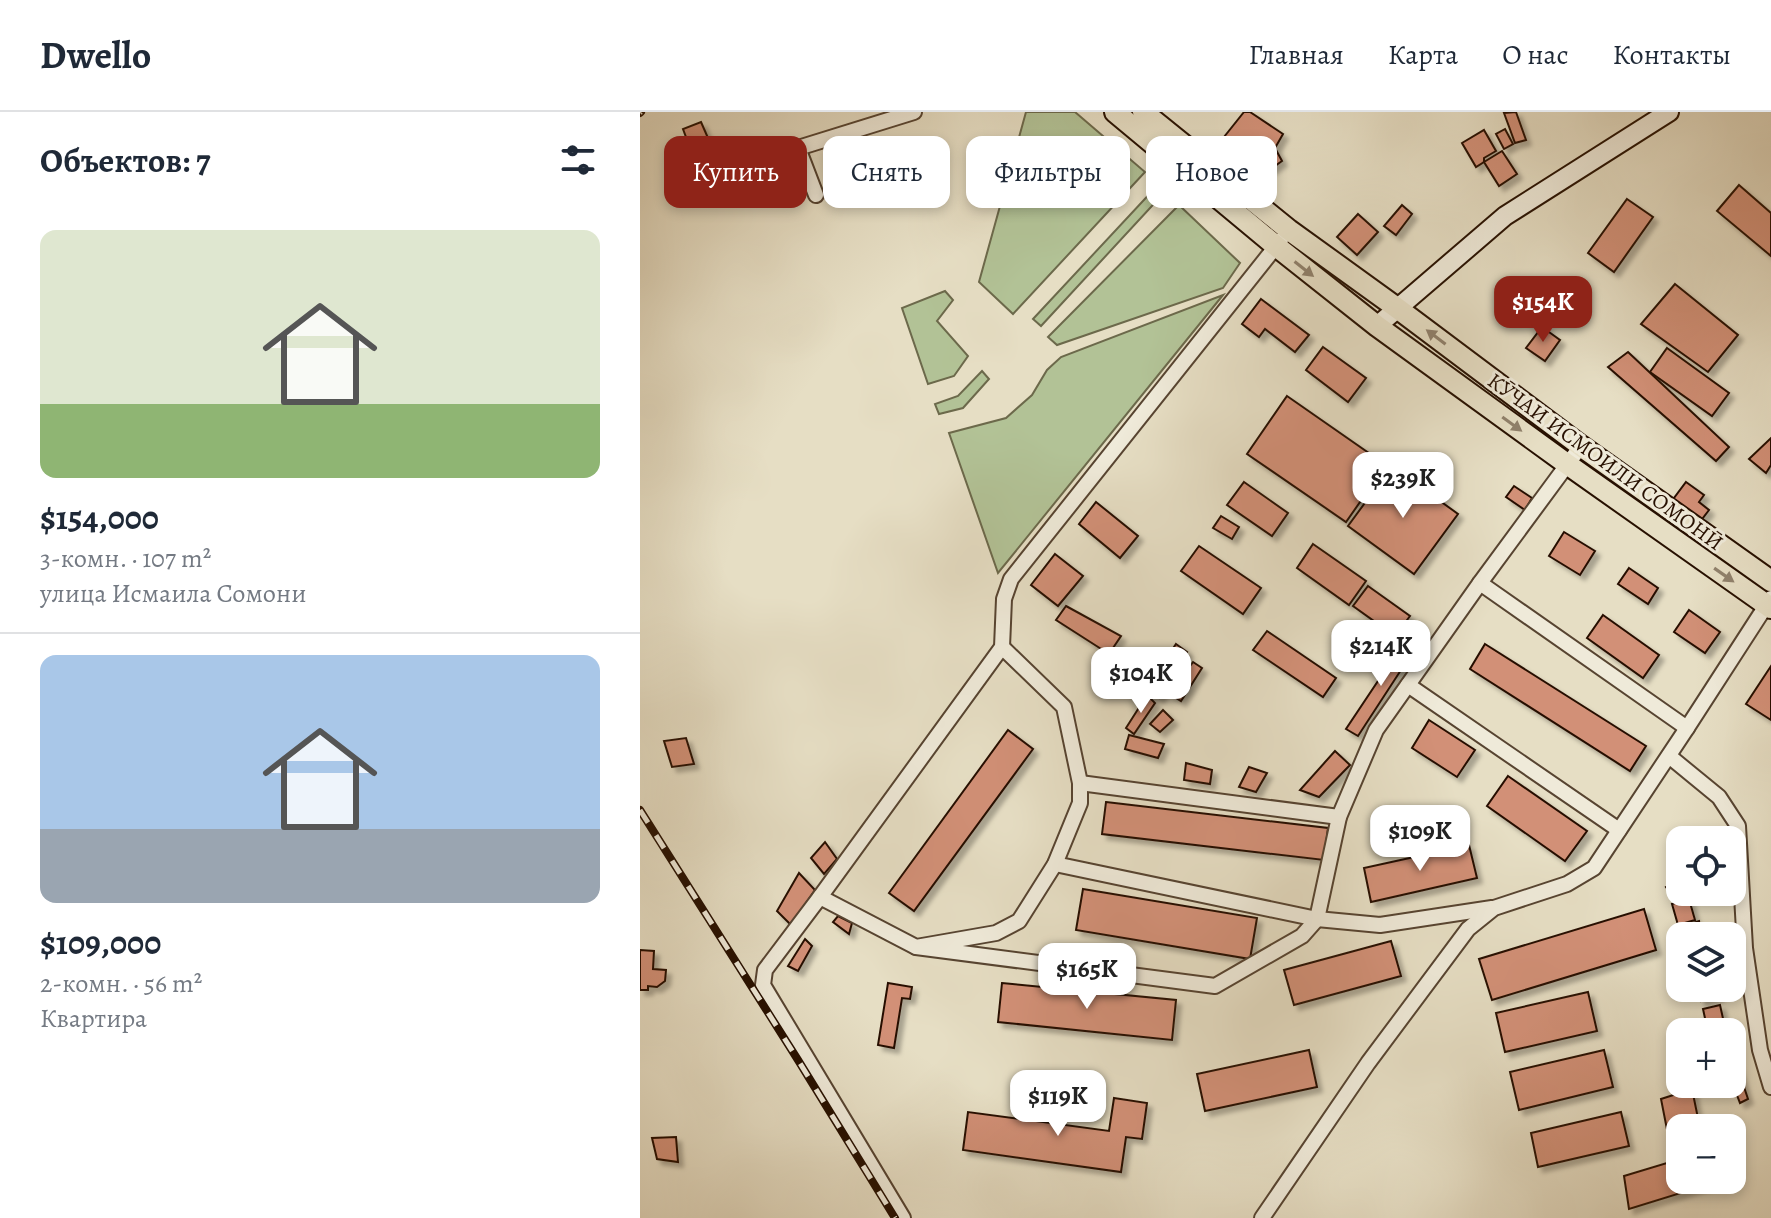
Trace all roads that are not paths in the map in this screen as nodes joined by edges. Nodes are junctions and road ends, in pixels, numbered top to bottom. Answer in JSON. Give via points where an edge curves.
{"nodes":[{"id":1,"x":914,"y":112,"type":"edge"},
{"id":2,"x":1115,"y":112,"type":"edge"},
{"id":3,"x":1143,"y":112,"type":"edge"},
{"id":4,"x":1669,"y":112,"type":"edge"},
{"id":5,"x":816,"y":195,"type":"dead end"},
{"id":6,"x":1289,"y":230,"type":"junction"},
{"id":7,"x":1276,"y":246,"type":"junction"},
{"id":8,"x":1397,"y":308,"type":"junction"},
{"id":9,"x":1377,"y":326,"type":"junction"},
{"id":10,"x":1581,"y":446,"type":"junction"},
{"id":11,"x":1567,"y":464,"type":"junction"},
{"id":12,"x":1771,"y":581,"type":"edge"},
{"id":13,"x":1480,"y":583,"type":"junction"},
{"id":14,"x":1769,"y":604,"type":"edge"},
{"id":15,"x":1002,"y":647,"type":"junction"},
{"id":16,"x":1408,"y":685,"type":"junction"},
{"id":17,"x":1687,"y":728,"type":"junction"},
{"id":18,"x":1669,"y":756,"type":"junction"},
{"id":19,"x":1080,"y":783,"type":"junction"},
{"id":20,"x":1339,"y":817,"type":"junction"},
{"id":21,"x":1619,"y":830,"type":"junction"},
{"id":22,"x":1055,"y":864,"type":"junction"},
{"id":23,"x":820,"y":897,"type":"junction"},
{"id":24,"x":1494,"y":908,"type":"junction"},
{"id":25,"x":1317,"y":919,"type":"junction"},
{"id":26,"x":916,"y":947,"type":"junction"},
{"id":27,"x":1771,"y":1087,"type":"edge"},
{"id":28,"x":903,"y":1218,"type":"edge"},
{"id":29,"x":1262,"y":1218,"type":"edge"}],
"edges":[{"from":1,"to":5,"type":"street","via":[[798,148]]},
{"from":2,"to":7,"type":"main road","name":"КӮЧАИ ИСМОИЛИ СОМОНӢ"},
{"from":3,"to":6,"type":"main road"},
{"from":4,"to":8,"type":"main road","via":[[1505,216]]},
{"from":6,"to":7,"type":"street"},
{"from":6,"to":8,"type":"main road"},
{"from":7,"to":9,"type":"main road","name":"КӮЧАИ ИСМОИЛИ СОМОНӢ","one_way":true},
{"from":7,"to":15,"type":"street","via":[[1011,579],[1004,599]]},
{"from":8,"to":9,"type":"main road"},
{"from":10,"to":8,"type":"main road","one_way":true},
{"from":9,"to":11,"type":"main road","name":"КӮЧАИ ИСМОИЛИ СОМОНӢ","one_way":true},
{"from":10,"to":11,"type":"street"},
{"from":10,"to":12,"type":"main road"},
{"from":11,"to":13,"type":"street"},
{"from":11,"to":14,"type":"main road","name":"КӮЧАИ ИСМОИЛИ СОМОНӢ","one_way":true},
{"from":13,"to":16,"type":"street"},
{"from":13,"to":17,"type":"street"},
{"from":14,"to":17,"type":"street"},
{"from":15,"to":19,"type":"street","via":[[1064,707]]},
{"from":15,"to":23,"type":"street"},
{"from":16,"to":20,"type":"street","via":[[1376,730]]},
{"from":16,"to":21,"type":"street"},
{"from":17,"to":18,"type":"street"},
{"from":18,"to":21,"type":"street"},
{"from":18,"to":27,"type":"street","via":[[1719,797],[1738,826],[1745,948],[1760,1050]]},
{"from":19,"to":20,"type":"street"},
{"from":19,"to":22,"type":"street","via":[[1080,803]]},
{"from":20,"to":25,"type":"street"},
{"from":21,"to":24,"type":"street","via":[[1594,868],[1567,884]]},
{"from":22,"to":25,"type":"street"},
{"from":22,"to":26,"type":"street","via":[[1019,921],[996,933]]},
{"from":23,"to":26,"type":"street"},
{"from":23,"to":28,"type":"street","via":[[765,970],[763,985]]},
{"from":24,"to":25,"type":"street","via":[[1380,925]]},
{"from":24,"to":29,"type":"street","via":[[1468,929],[1422,989]]},
{"from":25,"to":26,"type":"street","via":[[1302,936],[1215,986]]}]}
